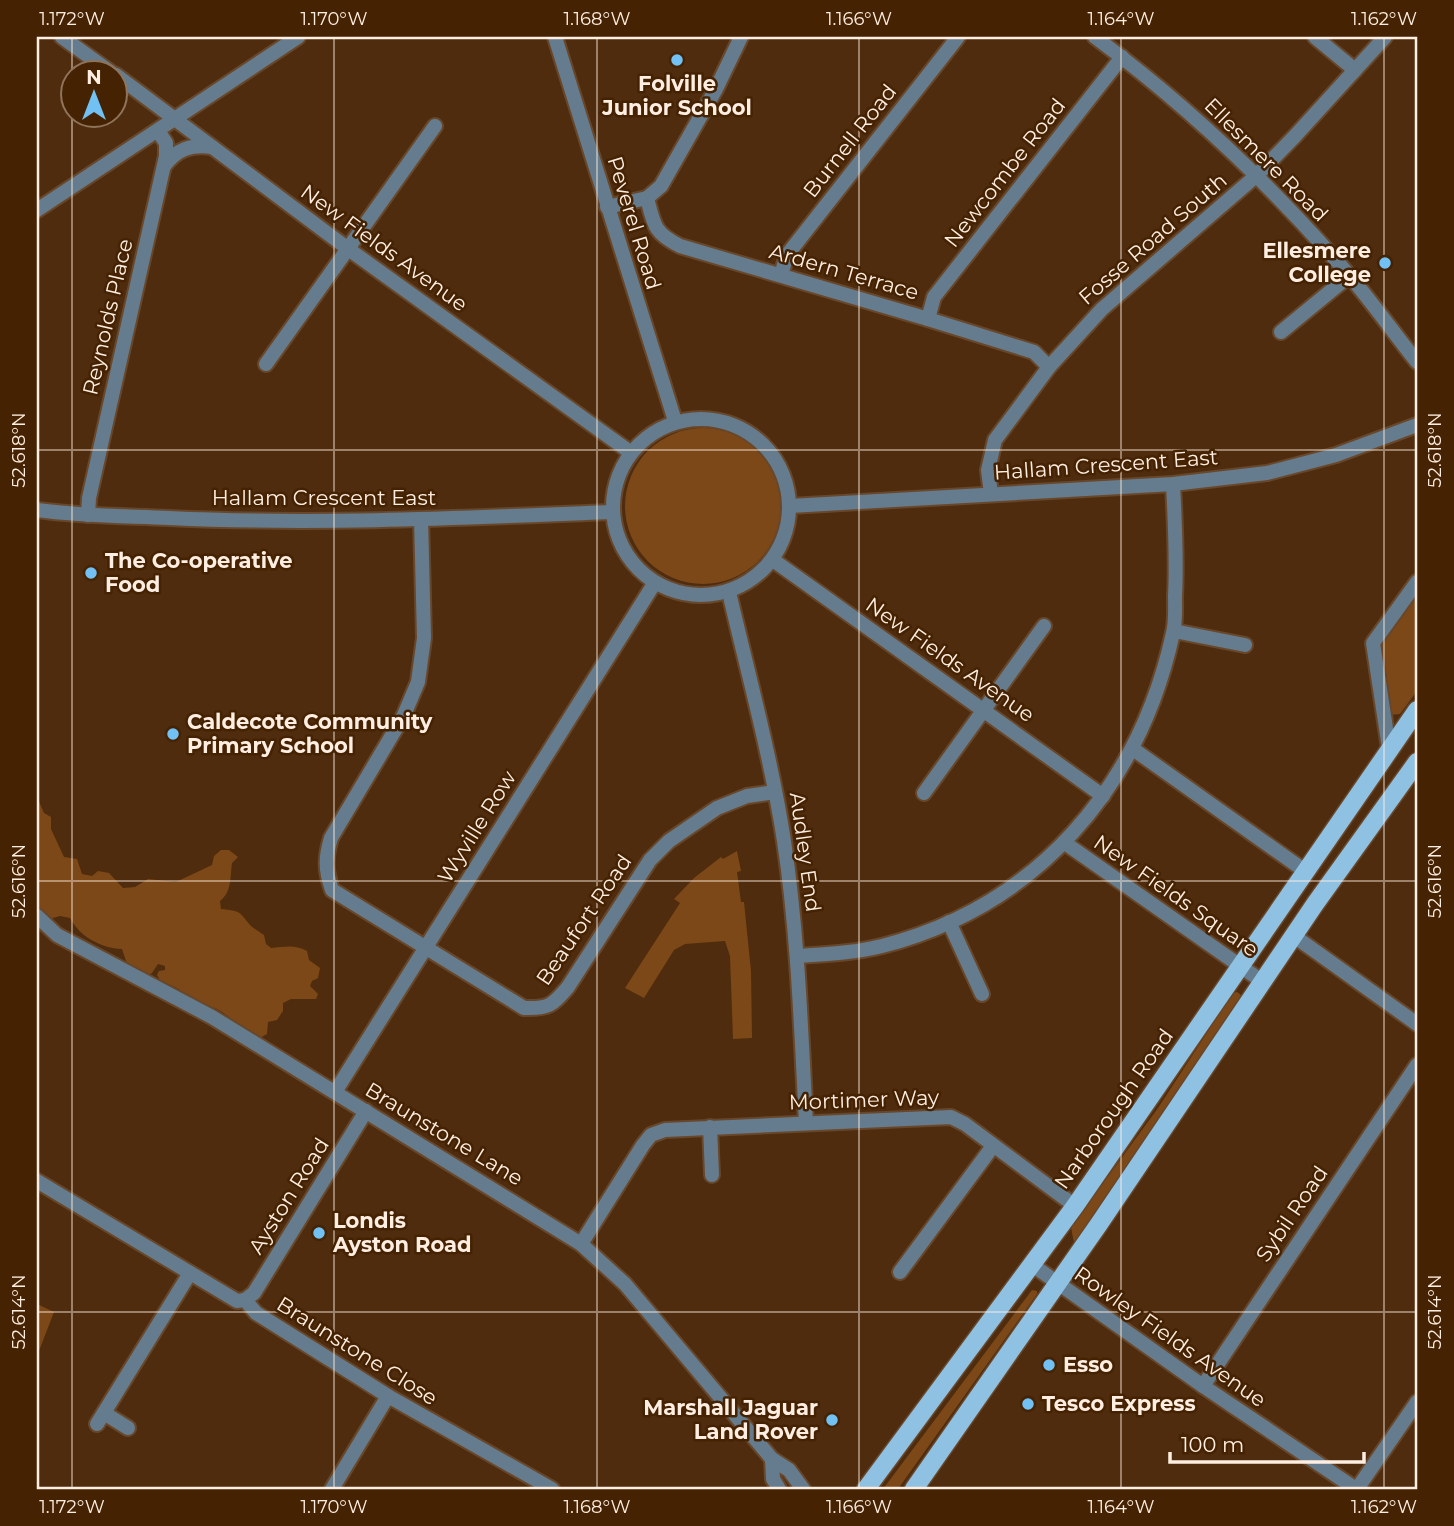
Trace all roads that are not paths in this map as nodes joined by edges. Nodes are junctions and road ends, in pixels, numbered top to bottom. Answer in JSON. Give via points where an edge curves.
{"nodes":[{"id":1,"x":62,"y":37,"type":"edge"},
{"id":2,"x":298,"y":37,"type":"edge"},
{"id":3,"x":555,"y":37,"type":"edge"},
{"id":4,"x":741,"y":37,"type":"edge"},
{"id":5,"x":958,"y":37,"type":"edge"},
{"id":6,"x":1095,"y":37,"type":"edge"},
{"id":7,"x":1315,"y":37,"type":"edge"},
{"id":8,"x":1385,"y":37,"type":"edge"},
{"id":9,"x":1122,"y":57,"type":"junction"},
{"id":10,"x":94,"y":60,"type":"edge"},
{"id":11,"x":1355,"y":70,"type":"junction"},
{"id":12,"x":130,"y":85,"type":"edge"},
{"id":13,"x":177,"y":119,"type":"junction"},
{"id":14,"x":435,"y":126,"type":"dead end"},
{"id":15,"x":158,"y":131,"type":"junction"},
{"id":16,"x":214,"y":147,"type":"junction"},
{"id":17,"x":164,"y":166,"type":"junction"},
{"id":18,"x":1257,"y":175,"type":"junction"},
{"id":19,"x":647,"y":198,"type":"junction"},
{"id":20,"x":607,"y":206,"type":"junction"},
{"id":21,"x":37,"y":210,"type":"edge"},
{"id":22,"x":348,"y":248,"type":"junction"},
{"id":23,"x":781,"y":275,"type":"junction"},
{"id":24,"x":1349,"y":276,"type":"junction"},
{"id":25,"x":928,"y":319,"type":"junction"},
{"id":26,"x":1281,"y":332,"type":"dead end"},
{"id":27,"x":1417,"y":362,"type":"edge"},
{"id":28,"x":266,"y":364,"type":"dead end"},
{"id":29,"x":1049,"y":367,"type":"junction"},
{"id":30,"x":675,"y":421,"type":"junction"},
{"id":31,"x":1417,"y":425,"type":"edge"},
{"id":32,"x":630,"y":452,"type":"junction"},
{"id":33,"x":1173,"y":484,"type":"junction"},
{"id":34,"x":991,"y":494,"type":"junction"},
{"id":35,"x":790,"y":506,"type":"junction"},
{"id":36,"x":37,"y":510,"type":"edge"},
{"id":37,"x":611,"y":512,"type":"junction"},
{"id":38,"x":88,"y":515,"type":"junction"},
{"id":39,"x":421,"y":519,"type":"junction"},
{"id":40,"x":773,"y":560,"type":"junction"},
{"id":41,"x":1417,"y":582,"type":"edge"},
{"id":42,"x":654,"y":583,"type":"junction"},
{"id":43,"x":729,"y":592,"type":"junction"},
{"id":44,"x":1044,"y":626,"type":"dead end"},
{"id":45,"x":1174,"y":631,"type":"junction"},
{"id":46,"x":1245,"y":645,"type":"dead end"},
{"id":47,"x":984,"y":710,"type":"junction"},
{"id":48,"x":1417,"y":710,"type":"edge"},
{"id":49,"x":1389,"y":748,"type":"junction"},
{"id":50,"x":1133,"y":749,"type":"junction"},
{"id":51,"x":1417,"y":762,"type":"edge"},
{"id":52,"x":775,"y":792,"type":"junction"},
{"id":53,"x":924,"y":793,"type":"dead end"},
{"id":54,"x":1103,"y":796,"type":"junction"},
{"id":55,"x":1065,"y":843,"type":"junction"},
{"id":56,"x":1305,"y":871,"type":"junction"},
{"id":57,"x":37,"y":916,"type":"edge"},
{"id":58,"x":950,"y":922,"type":"junction"},
{"id":59,"x":1294,"y":936,"type":"junction"},
{"id":60,"x":425,"y":949,"type":"junction"},
{"id":61,"x":797,"y":956,"type":"junction"},
{"id":62,"x":1239,"y":967,"type":"junction"},
{"id":63,"x":1263,"y":982,"type":"junction"},
{"id":64,"x":982,"y":994,"type":"dead end"},
{"id":65,"x":1417,"y":1024,"type":"edge"},
{"id":66,"x":1417,"y":1065,"type":"edge"},
{"id":67,"x":335,"y":1092,"type":"junction"},
{"id":68,"x":366,"y":1111,"type":"junction"},
{"id":69,"x":806,"y":1123,"type":"junction"},
{"id":70,"x":710,"y":1127,"type":"junction"},
{"id":71,"x":993,"y":1146,"type":"junction"},
{"id":72,"x":712,"y":1175,"type":"dead end"},
{"id":73,"x":37,"y":1181,"type":"edge"},
{"id":74,"x":1075,"y":1206,"type":"junction"},
{"id":75,"x":581,"y":1244,"type":"junction"},
{"id":76,"x":1031,"y":1264,"type":"junction"},
{"id":77,"x":900,"y":1272,"type":"dead end"},
{"id":78,"x":190,"y":1273,"type":"junction"},
{"id":79,"x":1056,"y":1283,"type":"junction"},
{"id":80,"x":245,"y":1300,"type":"junction"},
{"id":81,"x":1203,"y":1386,"type":"junction"},
{"id":82,"x":388,"y":1396,"type":"junction"},
{"id":83,"x":1417,"y":1402,"type":"edge"},
{"id":84,"x":128,"y":1428,"type":"dead end"},
{"id":85,"x":772,"y":1459,"type":"junction"},
{"id":86,"x":775,"y":1486,"type":"edge"},
{"id":87,"x":543,"y":1487,"type":"edge"},
{"id":88,"x":332,"y":1489,"type":"edge"},
{"id":89,"x":803,"y":1489,"type":"edge"},
{"id":90,"x":866,"y":1489,"type":"edge"},
{"id":91,"x":914,"y":1489,"type":"edge"},
{"id":92,"x":1357,"y":1489,"type":"edge"}],
"edges":[{"from":1,"to":10,"type":"street","name":"New Fields Avenue"},
{"from":2,"to":13,"type":"street"},
{"from":3,"to":20,"type":"street","name":"Peverel Road"},
{"from":4,"to":19,"type":"street","via":[[692,133],[661,186]]},
{"from":5,"to":23,"type":"street","name":"Burnell Road","via":[[787,255]]},
{"from":6,"to":9,"type":"street","name":"Ellesmere Road"},
{"from":7,"to":11,"type":"street"},
{"from":8,"to":11,"type":"street","name":"Fosse Road South"},
{"from":9,"to":18,"type":"street","name":"Ellesmere Road"},
{"from":9,"to":25,"type":"street","name":"Newcombe Road","via":[[934,297]]},
{"from":11,"to":18,"type":"street","name":"Fosse Road South"},
{"from":12,"to":13,"type":"street","name":"New Fields Avenue"},
{"from":13,"to":15,"type":"street"},
{"from":13,"to":16,"type":"street","name":"New Fields Avenue"},
{"from":14,"to":22,"type":"street"},
{"from":15,"to":17,"type":"street","name":"Reynolds Place","via":[[166,143]]},
{"from":15,"to":21,"type":"street"},
{"from":16,"to":17,"type":"street","via":[[187,147]]},
{"from":16,"to":22,"type":"street","name":"New Fields Avenue"},
{"from":17,"to":38,"type":"street","name":"Reynolds Place"},
{"from":18,"to":24,"type":"street","name":"Ellesmere Road"},
{"from":18,"to":29,"type":"street","name":"Fosse Road South","via":[[1102,309]]},
{"from":19,"to":20,"type":"street"},
{"from":19,"to":23,"type":"street","name":"Ardern Terrace","via":[[663,237]]},
{"from":20,"to":30,"type":"street","name":"Peverel Road"},
{"from":22,"to":28,"type":"street"},
{"from":22,"to":32,"type":"street","name":"New Fields Avenue"},
{"from":23,"to":25,"type":"street","name":"Ardern Terrace"},
{"from":24,"to":26,"type":"street"},
{"from":24,"to":27,"type":"street","name":"Ellesmere Road"},
{"from":25,"to":29,"type":"street","name":"Ardern Terrace","via":[[1034,352]]},
{"from":29,"to":34,"type":"street","name":"Fosse Road South","via":[[995,440],[988,470]]},
{"from":30,"to":32,"type":"street","via":[[654,430]]},
{"from":30,"to":35,"type":"street","via":[[711,418],[748,431],[780,465]]},
{"from":31,"to":33,"type":"street","name":"Hallam Crescent East","via":[[1336,455],[1267,472]]},
{"from":32,"to":37,"type":"street","via":[[615,481]]},
{"from":33,"to":34,"type":"street","name":"Hallam Crescent East"},
{"from":33,"to":45,"type":"street"},
{"from":34,"to":35,"type":"street","name":"Hallam Crescent East"},
{"from":35,"to":40,"type":"street","via":[[786,534]]},
{"from":36,"to":38,"type":"street","name":"Hallam Crescent East"},
{"from":37,"to":39,"type":"street","name":"Hallam Crescent East"},
{"from":37,"to":42,"type":"street","via":[[627,558]]},
{"from":38,"to":39,"type":"street","name":"Hallam Crescent East","via":[[234,522]]},
{"from":39,"to":60,"type":"street","name":"Beaufort Road","via":[[424,638],[418,682],[404,715],[331,838],[325,857],[332,890]]},
{"from":40,"to":43,"type":"street","via":[[752,580]]},
{"from":40,"to":47,"type":"street","name":"New Fields Avenue"},
{"from":41,"to":49,"type":"street","via":[[1373,643]]},
{"from":42,"to":43,"type":"street","via":[[674,592],[707,596]]},
{"from":42,"to":60,"type":"street","name":"Wyville Row"},
{"from":43,"to":52,"type":"street","name":"Audley End"},
{"from":44,"to":47,"type":"street"},
{"from":45,"to":46,"type":"street"},
{"from":45,"to":50,"type":"street"},
{"from":47,"to":53,"type":"street"},
{"from":47,"to":54,"type":"street","name":"New Fields Avenue"},
{"from":48,"to":49,"type":"main road","name":"Narborough Road"},
{"from":49,"to":56,"type":"main road","name":"Narborough Road"},
{"from":50,"to":54,"type":"street"},
{"from":50,"to":56,"type":"street"},
{"from":51,"to":59,"type":"main road"},
{"from":52,"to":60,"type":"street","name":"Beaufort Road","via":[[747,796],[717,808],[669,841],[650,860],[568,987],[555,1003],[542,1009],[524,1008]]},
{"from":52,"to":61,"type":"street","name":"Audley End"},
{"from":54,"to":55,"type":"street"},
{"from":55,"to":58,"type":"street","via":[[992,901]]},
{"from":55,"to":62,"type":"street","name":"New Fields Square"},
{"from":56,"to":62,"type":"main road","name":"Narborough Road"},
{"from":57,"to":67,"type":"street","name":"Braunstone Lane","via":[[57,935],[212,1017]]},
{"from":58,"to":61,"type":"street","via":[[881,946]]},
{"from":58,"to":64,"type":"street"},
{"from":59,"to":63,"type":"main road"},
{"from":59,"to":65,"type":"street"},
{"from":60,"to":67,"type":"street","name":"Wyville Row"},
{"from":61,"to":69,"type":"street","name":"Audley End"},
{"from":62,"to":63,"type":"street","name":"New Fields Square"},
{"from":62,"to":74,"type":"main road","name":"Narborough Road"},
{"from":63,"to":79,"type":"main road"},
{"from":66,"to":81,"type":"street","name":"Sybil Road"},
{"from":67,"to":68,"type":"street","name":"Braunstone Lane"},
{"from":68,"to":75,"type":"street","name":"Braunstone Lane"},
{"from":68,"to":80,"type":"street","name":"Ayston Road","via":[[254,1293]]},
{"from":69,"to":70,"type":"street","name":"Mortimer Way"},
{"from":69,"to":71,"type":"street","name":"Mortimer Way","via":[[951,1117]]},
{"from":70,"to":72,"type":"street"},
{"from":70,"to":75,"type":"street","name":"Mortimer Way","via":[[651,1135]]},
{"from":71,"to":74,"type":"street","name":"Mortimer Way"},
{"from":71,"to":77,"type":"street"},
{"from":73,"to":78,"type":"street","name":"Braunstone Close"},
{"from":74,"to":76,"type":"main road","name":"Narborough Road"},
{"from":75,"to":85,"type":"street","name":"Braunstone Lane","via":[[625,1284]]},
{"from":76,"to":79,"type":"street","name":"Rowley Fields Avenue"},
{"from":76,"to":90,"type":"main road","name":"Narborough Road"},
{"from":78,"to":80,"type":"street","name":"Braunstone Close","via":[[237,1301]]},
{"from":78,"to":84,"type":"street","via":[[100,1418]]},
{"from":79,"to":81,"type":"street","name":"Rowley Fields Avenue"},
{"from":79,"to":91,"type":"main road"},
{"from":80,"to":82,"type":"street","name":"Braunstone Close","via":[[256,1313]]},
{"from":81,"to":92,"type":"street","name":"Rowley Fields Avenue"},
{"from":82,"to":87,"type":"street","name":"Braunstone Close"},
{"from":82,"to":88,"type":"street"},
{"from":83,"to":92,"type":"street"},
{"from":85,"to":86,"type":"street"},
{"from":85,"to":89,"type":"street","name":"Braunstone Lane","via":[[789,1470]]}]}
